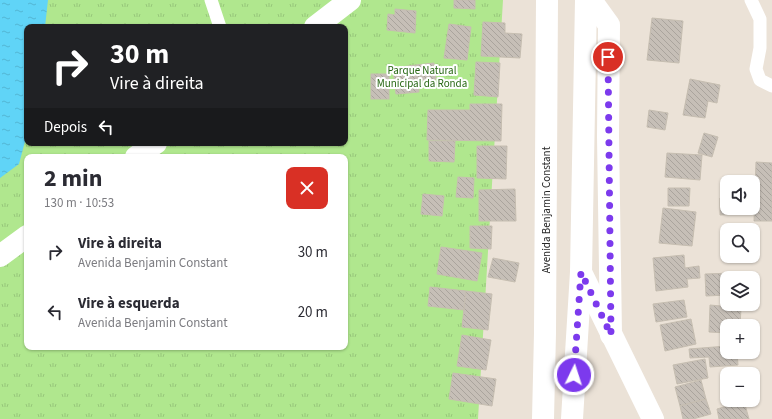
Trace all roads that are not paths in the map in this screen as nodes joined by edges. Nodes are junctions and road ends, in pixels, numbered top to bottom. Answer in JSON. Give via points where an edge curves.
{"nodes":[{"id":1,"x":211,"y":0,"type":"edge"},
{"id":2,"x":350,"y":0,"type":"edge"},
{"id":3,"x":547,"y":0,"type":"edge"},
{"id":4,"x":586,"y":0,"type":"edge"},
{"id":5,"x":591,"y":0,"type":"edge"},
{"id":6,"x":751,"y":0,"type":"edge"},
{"id":7,"x":219,"y":24,"type":"edge"},
{"id":8,"x":319,"y":24,"type":"edge"},
{"id":9,"x":772,"y":86,"type":"edge"},
{"id":10,"x":152,"y":146,"type":"edge"},
{"id":11,"x":140,"y":154,"type":"edge"},
{"id":12,"x":24,"y":238,"type":"edge"},
{"id":13,"x":0,"y":256,"type":"edge"},
{"id":14,"x":581,"y":272,"type":"junction"},
{"id":15,"x":611,"y":335,"type":"junction"},
{"id":16,"x":543,"y":419,"type":"edge"},
{"id":17,"x":572,"y":419,"type":"edge"},
{"id":18,"x":653,"y":419,"type":"edge"}],
"edges":[{"from":1,"to":7,"type":"lane"},
{"from":2,"to":8,"type":"street"},
{"from":3,"to":16,"type":"street","name":"Avenida Benjamin Constant","via":[[546,333]]},
{"from":4,"to":14,"type":"street"},
{"from":5,"to":15,"type":"street","via":[[608,25]]},
{"from":6,"to":9,"type":"lane","via":[[760,19],[760,48],[756,69],[760,80]]},
{"from":10,"to":11,"type":"street"},
{"from":12,"to":13,"type":"street"},
{"from":14,"to":15,"type":"street"},
{"from":14,"to":17,"type":"street"},
{"from":15,"to":18,"type":"street"}]}
